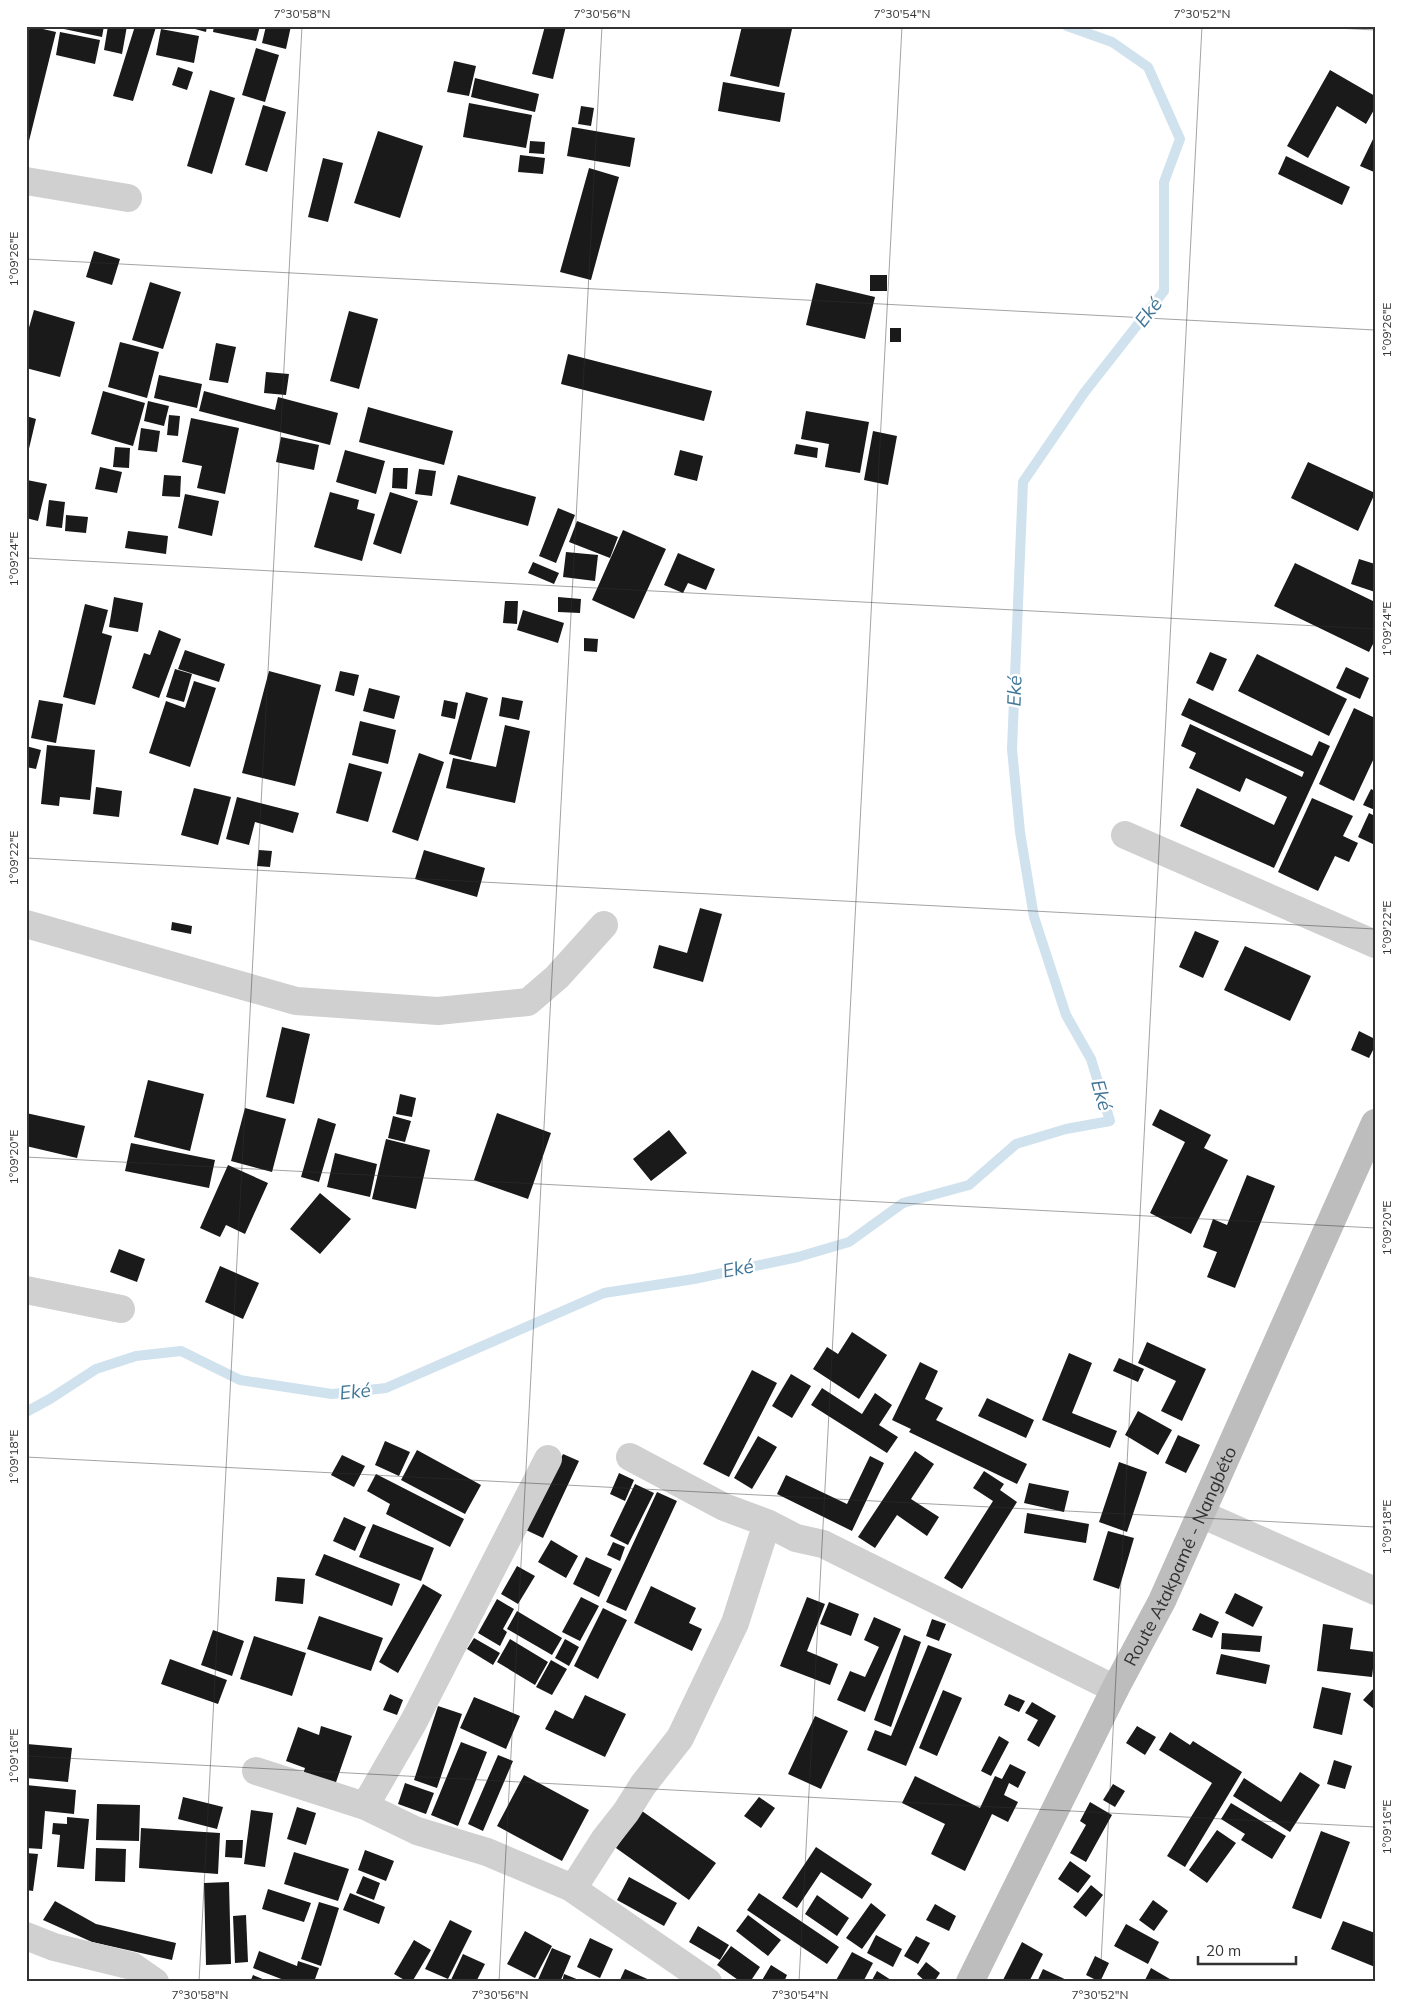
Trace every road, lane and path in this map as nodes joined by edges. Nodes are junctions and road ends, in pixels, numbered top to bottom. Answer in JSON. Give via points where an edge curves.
{"nodes":[{"id":1,"x":26,"y":181,"type":"edge"},
{"id":2,"x":128,"y":198,"type":"dead end"},
{"id":3,"x":1125,"y":835,"type":"dead end"},
{"id":4,"x":26,"y":924,"type":"edge"},
{"id":5,"x":604,"y":925,"type":"dead end"},
{"id":6,"x":1375,"y":944,"type":"edge"},
{"id":7,"x":1375,"y":1123,"type":"edge"},
{"id":8,"x":26,"y":1290,"type":"edge"},
{"id":9,"x":121,"y":1309,"type":"dead end"},
{"id":10,"x":630,"y":1456,"type":"dead end"},
{"id":11,"x":548,"y":1459,"type":"dead end"},
{"id":12,"x":1201,"y":1514,"type":"junction"},
{"id":13,"x":767,"y":1523,"type":"junction"},
{"id":14,"x":1375,"y":1591,"type":"edge"},
{"id":15,"x":1115,"y":1689,"type":"junction"},
{"id":16,"x":256,"y":1770,"type":"dead end"},
{"id":17,"x":365,"y":1806,"type":"junction"},
{"id":18,"x":570,"y":1887,"type":"junction"},
{"id":19,"x":26,"y":1936,"type":"edge"},
{"id":20,"x":155,"y":1982,"type":"edge"},
{"id":21,"x":708,"y":1982,"type":"edge"},
{"id":22,"x":970,"y":1982,"type":"edge"}],
"edges":[{"from":1,"to":2,"type":"street"},
{"from":3,"to":6,"type":"street"},
{"from":4,"to":5,"type":"street","via":[[296,1001],[438,1011],[528,1002],[557,977]]},
{"from":7,"to":12,"type":"main road","name":"Route Atakpamé - Nangbéto"},
{"from":8,"to":9,"type":"street"},
{"from":10,"to":13,"type":"street","via":[[724,1507]]},
{"from":11,"to":17,"type":"street","via":[[414,1721]]},
{"from":12,"to":14,"type":"street"},
{"from":12,"to":15,"type":"main road","name":"Route Atakpamé - Nangbéto","via":[[1162,1601]]},
{"from":13,"to":15,"type":"street","via":[[796,1538],[823,1544]]},
{"from":13,"to":18,"type":"street","via":[[735,1623],[680,1738]]},
{"from":15,"to":22,"type":"main road","name":"Route Atakpamé - Nangbéto"},
{"from":16,"to":17,"type":"street"},
{"from":17,"to":18,"type":"street","via":[[417,1831],[487,1852]]},
{"from":18,"to":21,"type":"street"},
{"from":19,"to":20,"type":"street","via":[[54,1948],[132,1966]]}]}
